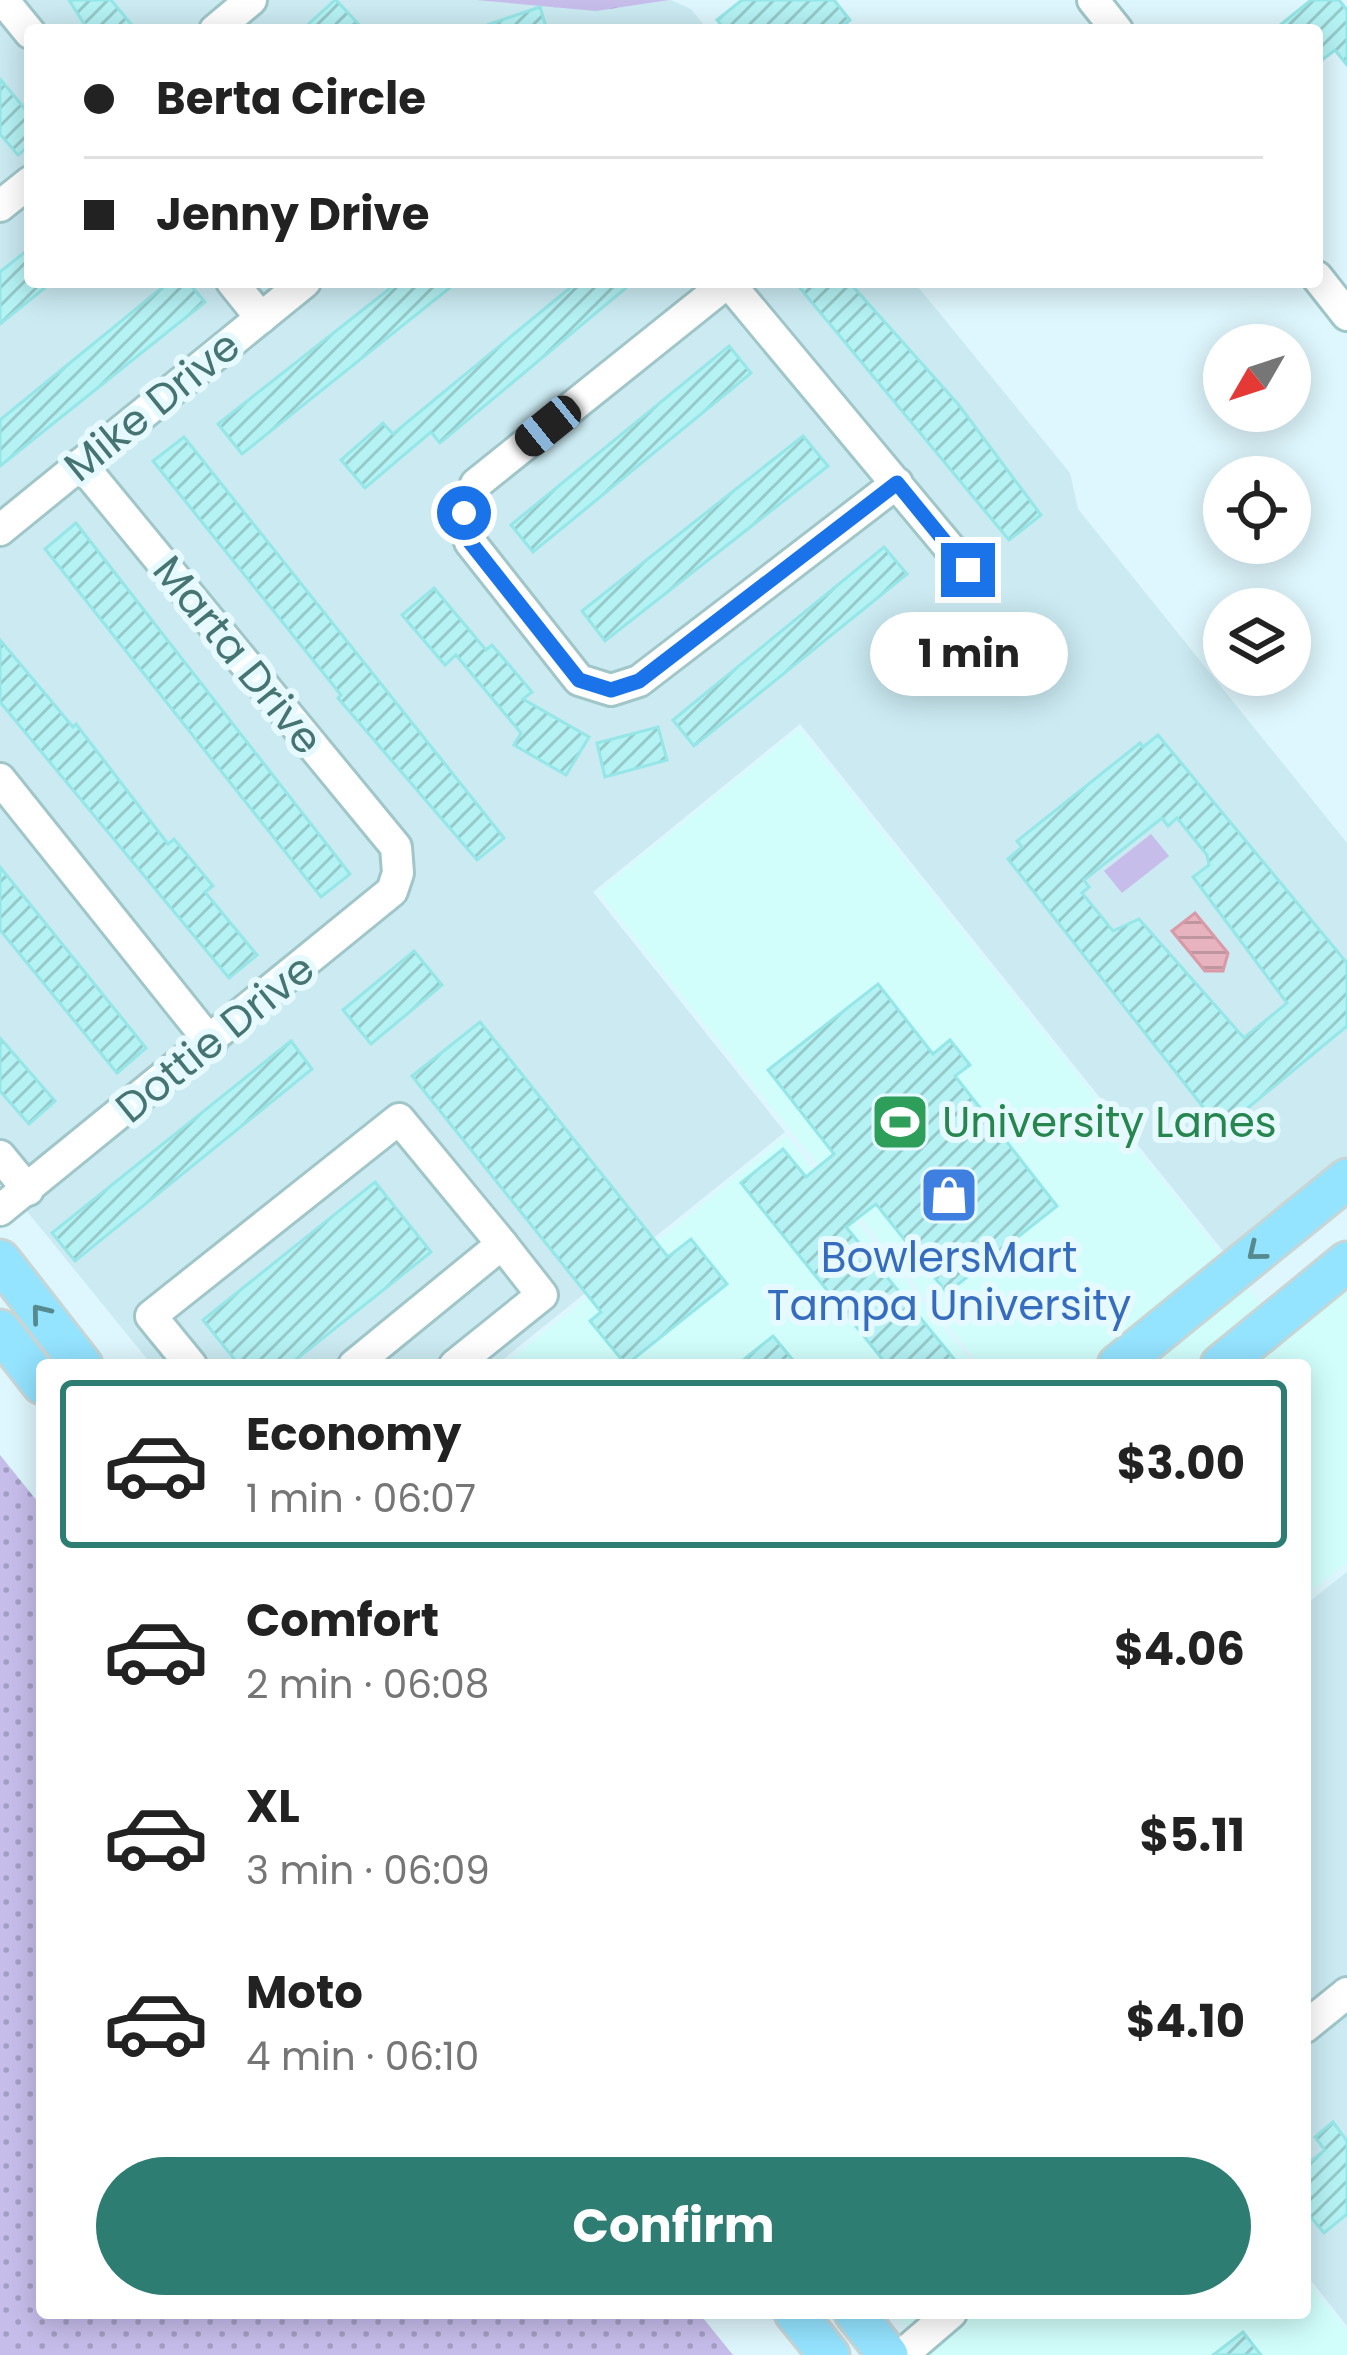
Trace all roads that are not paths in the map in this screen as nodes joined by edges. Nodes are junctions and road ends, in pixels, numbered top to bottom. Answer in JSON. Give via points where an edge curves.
{"nodes":[{"id":1,"x":3,"y":0,"type":"edge"},
{"id":2,"x":251,"y":0,"type":"edge"},
{"id":3,"x":1093,"y":0,"type":"edge"},
{"id":4,"x":222,"y":24,"type":"edge"},
{"id":5,"x":1113,"y":24,"type":"edge"},
{"id":6,"x":24,"y":26,"type":"edge"},
{"id":7,"x":24,"y":187,"type":"edge"},
{"id":8,"x":0,"y":206,"type":"edge"},
{"id":9,"x":1323,"y":285,"type":"edge"},
{"id":10,"x":237,"y":288,"type":"edge"},
{"id":11,"x":298,"y":288,"type":"edge"},
{"id":12,"x":721,"y":288,"type":"edge"},
{"id":13,"x":733,"y":288,"type":"edge"},
{"id":14,"x":1347,"y":315,"type":"edge"},
{"id":15,"x":261,"y":318,"type":"junction"},
{"id":16,"x":81,"y":464,"type":"junction"},
{"id":17,"x":897,"y":483,"type":"junction"},
{"id":18,"x":0,"y":530,"type":"edge"},
{"id":19,"x":968,"y":570,"type":"dead end"},
{"id":20,"x":0,"y":779,"type":"edge"},
{"id":21,"x":395,"y":847,"type":"joint"},
{"id":22,"x":211,"y":1042,"type":"junction"},
{"id":23,"x":0,"y":1156,"type":"edge"},
{"id":24,"x":1347,"y":1178,"type":"edge"},
{"id":25,"x":28,"y":1190,"type":"junction"},
{"id":26,"x":0,"y":1210,"type":"edge"},
{"id":27,"x":502,"y":1244,"type":"junction"},
{"id":28,"x":1347,"y":1245,"type":"edge"},
{"id":29,"x":0,"y":1260,"type":"edge"},
{"id":30,"x":1347,"y":1262,"type":"edge"},
{"id":31,"x":1293,"y":1303,"type":"junction"},
{"id":32,"x":1182,"y":1313,"type":"junction"},
{"id":33,"x":0,"y":1330,"type":"edge"},
{"id":34,"x":77,"y":1359,"type":"edge"},
{"id":35,"x":186,"y":1359,"type":"edge"},
{"id":36,"x":361,"y":1359,"type":"edge"},
{"id":37,"x":462,"y":1359,"type":"edge"},
{"id":38,"x":1125,"y":1359,"type":"edge"},
{"id":39,"x":1218,"y":1359,"type":"edge"},
{"id":40,"x":1228,"y":1359,"type":"edge"},
{"id":41,"x":36,"y":1376,"type":"edge"},
{"id":42,"x":1347,"y":1993,"type":"edge"},
{"id":43,"x":1311,"y":2022,"type":"edge"},
{"id":44,"x":800,"y":2319,"type":"edge"},
{"id":45,"x":860,"y":2319,"type":"edge"},
{"id":46,"x":944,"y":2319,"type":"edge"},
{"id":47,"x":829,"y":2355,"type":"edge"},
{"id":48,"x":888,"y":2355,"type":"edge"},
{"id":49,"x":902,"y":2355,"type":"edge"}],
"edges":[{"from":1,"to":6,"type":"street"},
{"from":2,"to":4,"type":"street"},
{"from":3,"to":5,"type":"street"},
{"from":7,"to":8,"type":"street"},
{"from":9,"to":14,"type":"street"},
{"from":10,"to":15,"type":"street"},
{"from":11,"to":15,"type":"street","name":"Mike Drive"},
{"from":12,"to":17,"type":"street","via":[[476,484],[464,513],[470,542],[579,680],[611,690],[639,681]]},
{"from":13,"to":17,"type":"street"},
{"from":15,"to":16,"type":"street","name":"Mike Drive"},
{"from":16,"to":18,"type":"street","name":"Mike Drive"},
{"from":16,"to":21,"type":"street","name":"Marta Drive"},
{"from":17,"to":19,"type":"street"},
{"from":20,"to":22,"type":"street"},
{"from":21,"to":22,"type":"street","name":"Dottie Drive","via":[[392,892]]},
{"from":22,"to":25,"type":"street","name":"Dottie Drive"},
{"from":23,"to":25,"type":"street"},
{"from":24,"to":32,"type":"main road","one_way":true},
{"from":25,"to":26,"type":"street","name":"Dottie Drive"},
{"from":27,"to":35,"type":"street","via":[[399,1119],[152,1316]]},
{"from":27,"to":36,"type":"street"},
{"from":27,"to":37,"type":"street","via":[[542,1295]]},
{"from":28,"to":31,"type":"main road"},
{"from":34,"to":29,"type":"main road","one_way":true},
{"from":30,"to":31,"type":"main road"},
{"from":31,"to":40,"type":"main road"},
{"from":32,"to":38,"type":"main road"},
{"from":32,"to":39,"type":"main road"},
{"from":33,"to":41,"type":"main road"},
{"from":42,"to":43,"type":"street"},
{"from":44,"to":47,"type":"main road"},
{"from":45,"to":48,"type":"main road"},
{"from":46,"to":49,"type":"street"}]}
